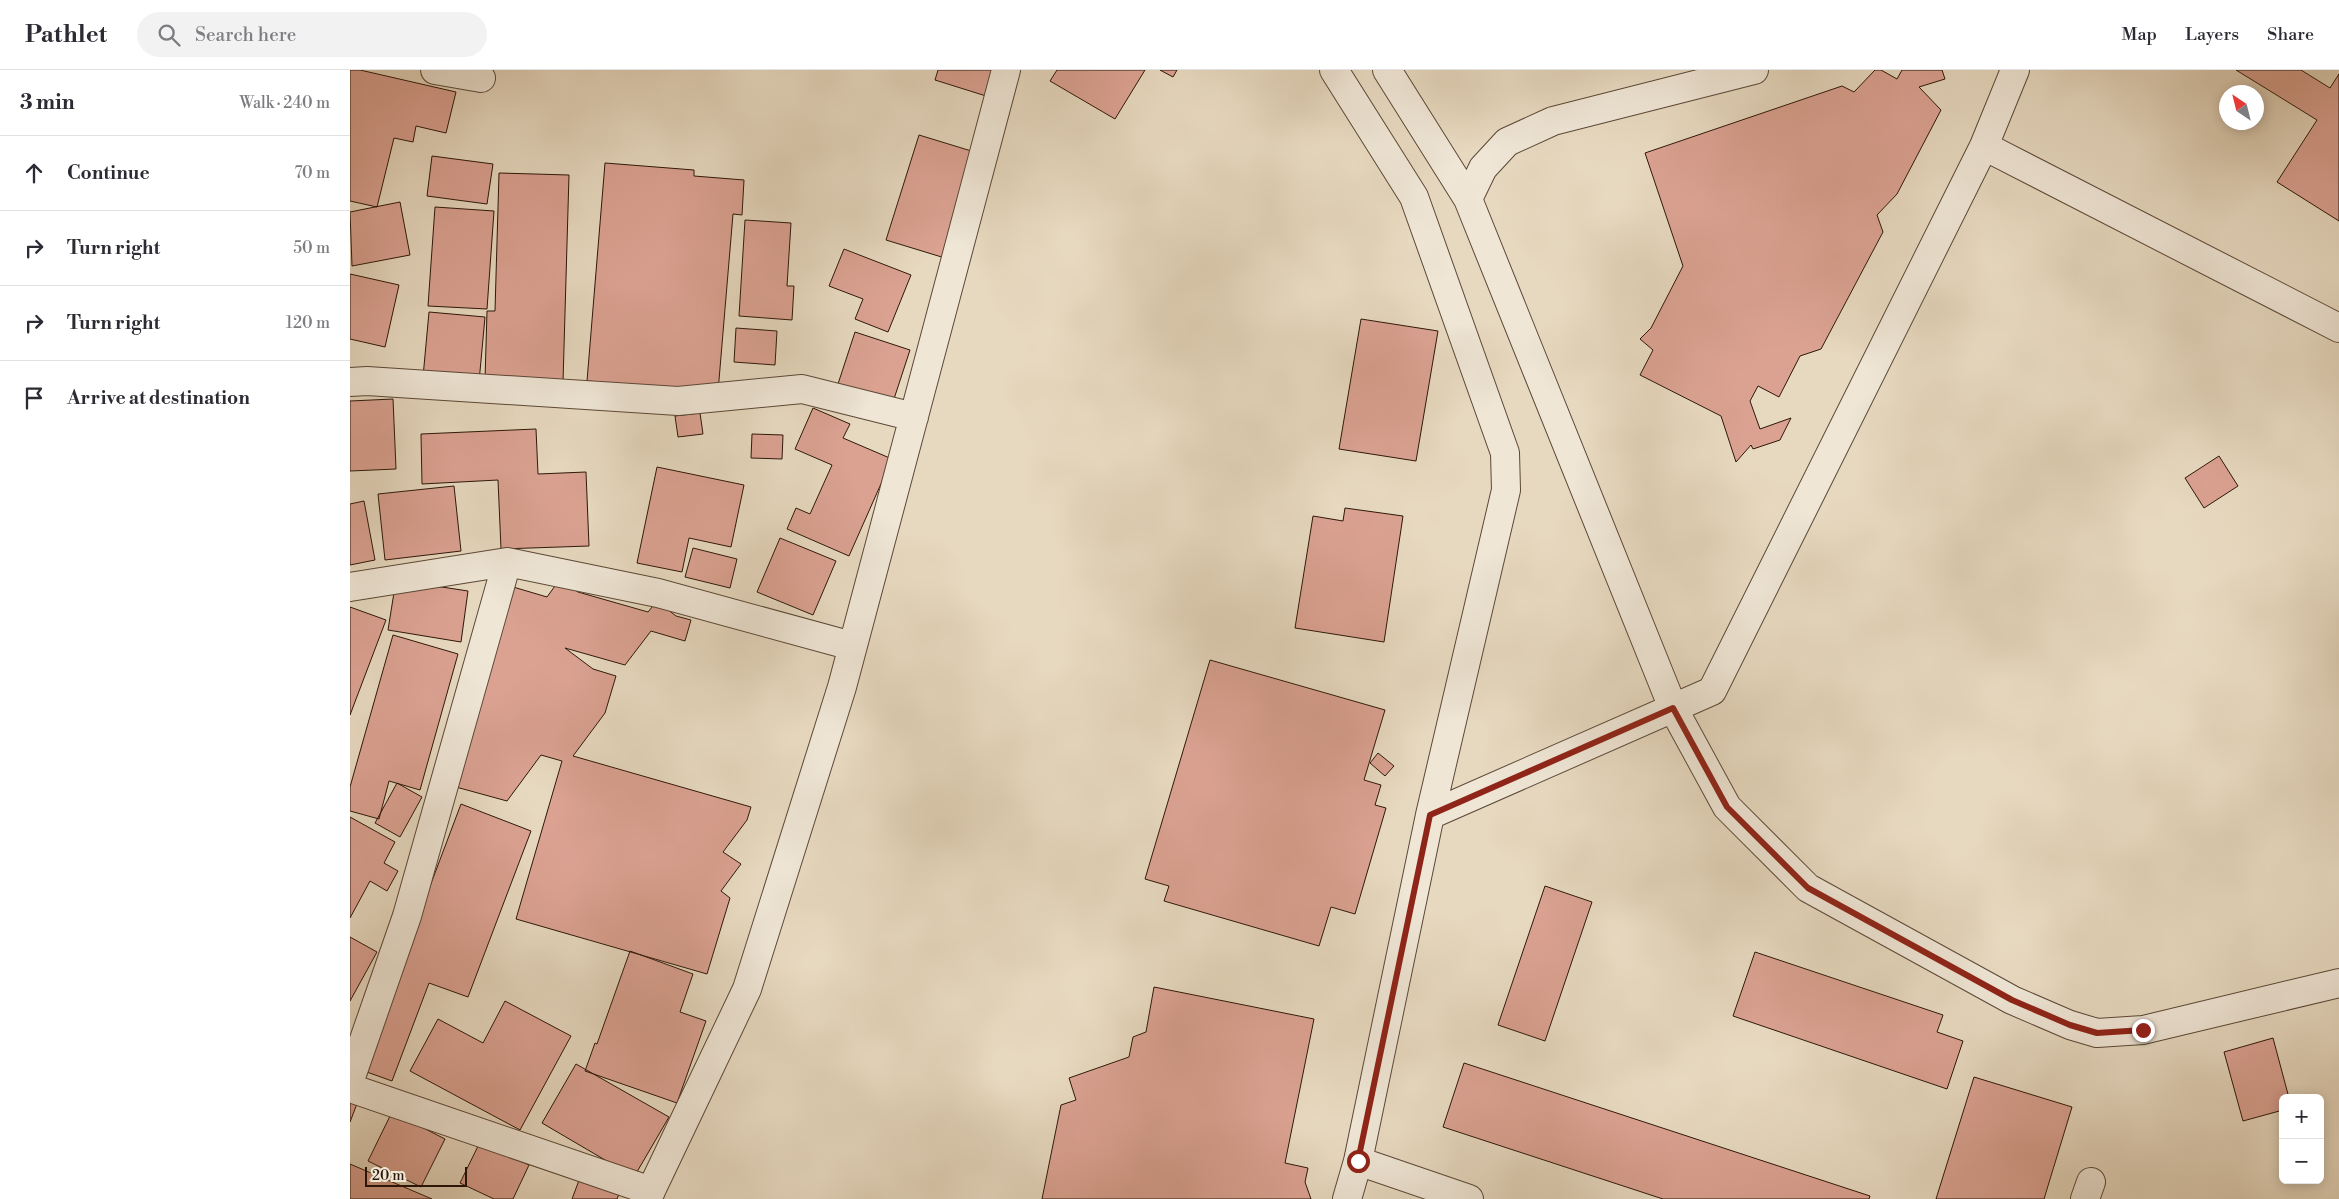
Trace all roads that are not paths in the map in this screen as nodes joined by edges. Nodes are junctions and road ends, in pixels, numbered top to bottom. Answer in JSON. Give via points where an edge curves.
{"nodes":[{"id":1,"x":435,"y":70,"type":"edge"},
{"id":2,"x":1006,"y":70,"type":"edge"},
{"id":3,"x":1334,"y":70,"type":"edge"},
{"id":4,"x":1387,"y":70,"type":"edge"},
{"id":5,"x":1754,"y":70,"type":"edge"},
{"id":6,"x":2015,"y":70,"type":"edge"},
{"id":7,"x":481,"y":78,"type":"dead end"},
{"id":8,"x":1984,"y":146,"type":"junction"},
{"id":9,"x":1468,"y":199,"type":"junction"},
{"id":10,"x":2339,"y":328,"type":"edge"},
{"id":11,"x":350,"y":382,"type":"edge"},
{"id":12,"x":914,"y":417,"type":"junction"},
{"id":13,"x":507,"y":562,"type":"junction"},
{"id":14,"x":350,"y":587,"type":"edge"},
{"id":15,"x":852,"y":646,"type":"junction"},
{"id":16,"x":1673,"y":708,"type":"junction"},
{"id":17,"x":1430,"y":815,"type":"junction"},
{"id":18,"x":2339,"y":983,"type":"edge"},
{"id":19,"x":350,"y":1080,"type":"edge"},
{"id":20,"x":350,"y":1088,"type":"edge"},
{"id":21,"x":1358,"y":1161,"type":"junction"},
{"id":22,"x":649,"y":1195,"type":"edge"},
{"id":23,"x":1347,"y":1199,"type":"edge"},
{"id":24,"x":1469,"y":1199,"type":"edge"}],
"edges":[{"from":1,"to":7,"type":"street"},
{"from":2,"to":12,"type":"street"},
{"from":3,"to":17,"type":"street","via":[[1414,197],[1505,453],[1506,490]]},
{"from":4,"to":9,"type":"street"},
{"from":5,"to":9,"type":"street","via":[[1553,121],[1507,142],[1483,168]]},
{"from":6,"to":8,"type":"street"},
{"from":8,"to":10,"type":"street"},
{"from":8,"to":16,"type":"street","via":[[1712,691]]},
{"from":9,"to":16,"type":"street"},
{"from":11,"to":12,"type":"street","via":[[678,401],[802,389]]},
{"from":12,"to":15,"type":"street"},
{"from":13,"to":14,"type":"street"},
{"from":13,"to":15,"type":"street","via":[[658,593]]},
{"from":13,"to":19,"type":"street","via":[[406,916]]},
{"from":15,"to":22,"type":"street","via":[[747,989]]},
{"from":16,"to":17,"type":"street"},
{"from":16,"to":18,"type":"street","via":[[1727,807],[1808,888],[2012,1000],[2070,1025],[2097,1033],[2143,1030]]},
{"from":17,"to":21,"type":"street"},
{"from":20,"to":22,"type":"street"},
{"from":21,"to":23,"type":"street"},
{"from":21,"to":24,"type":"street"}]}
